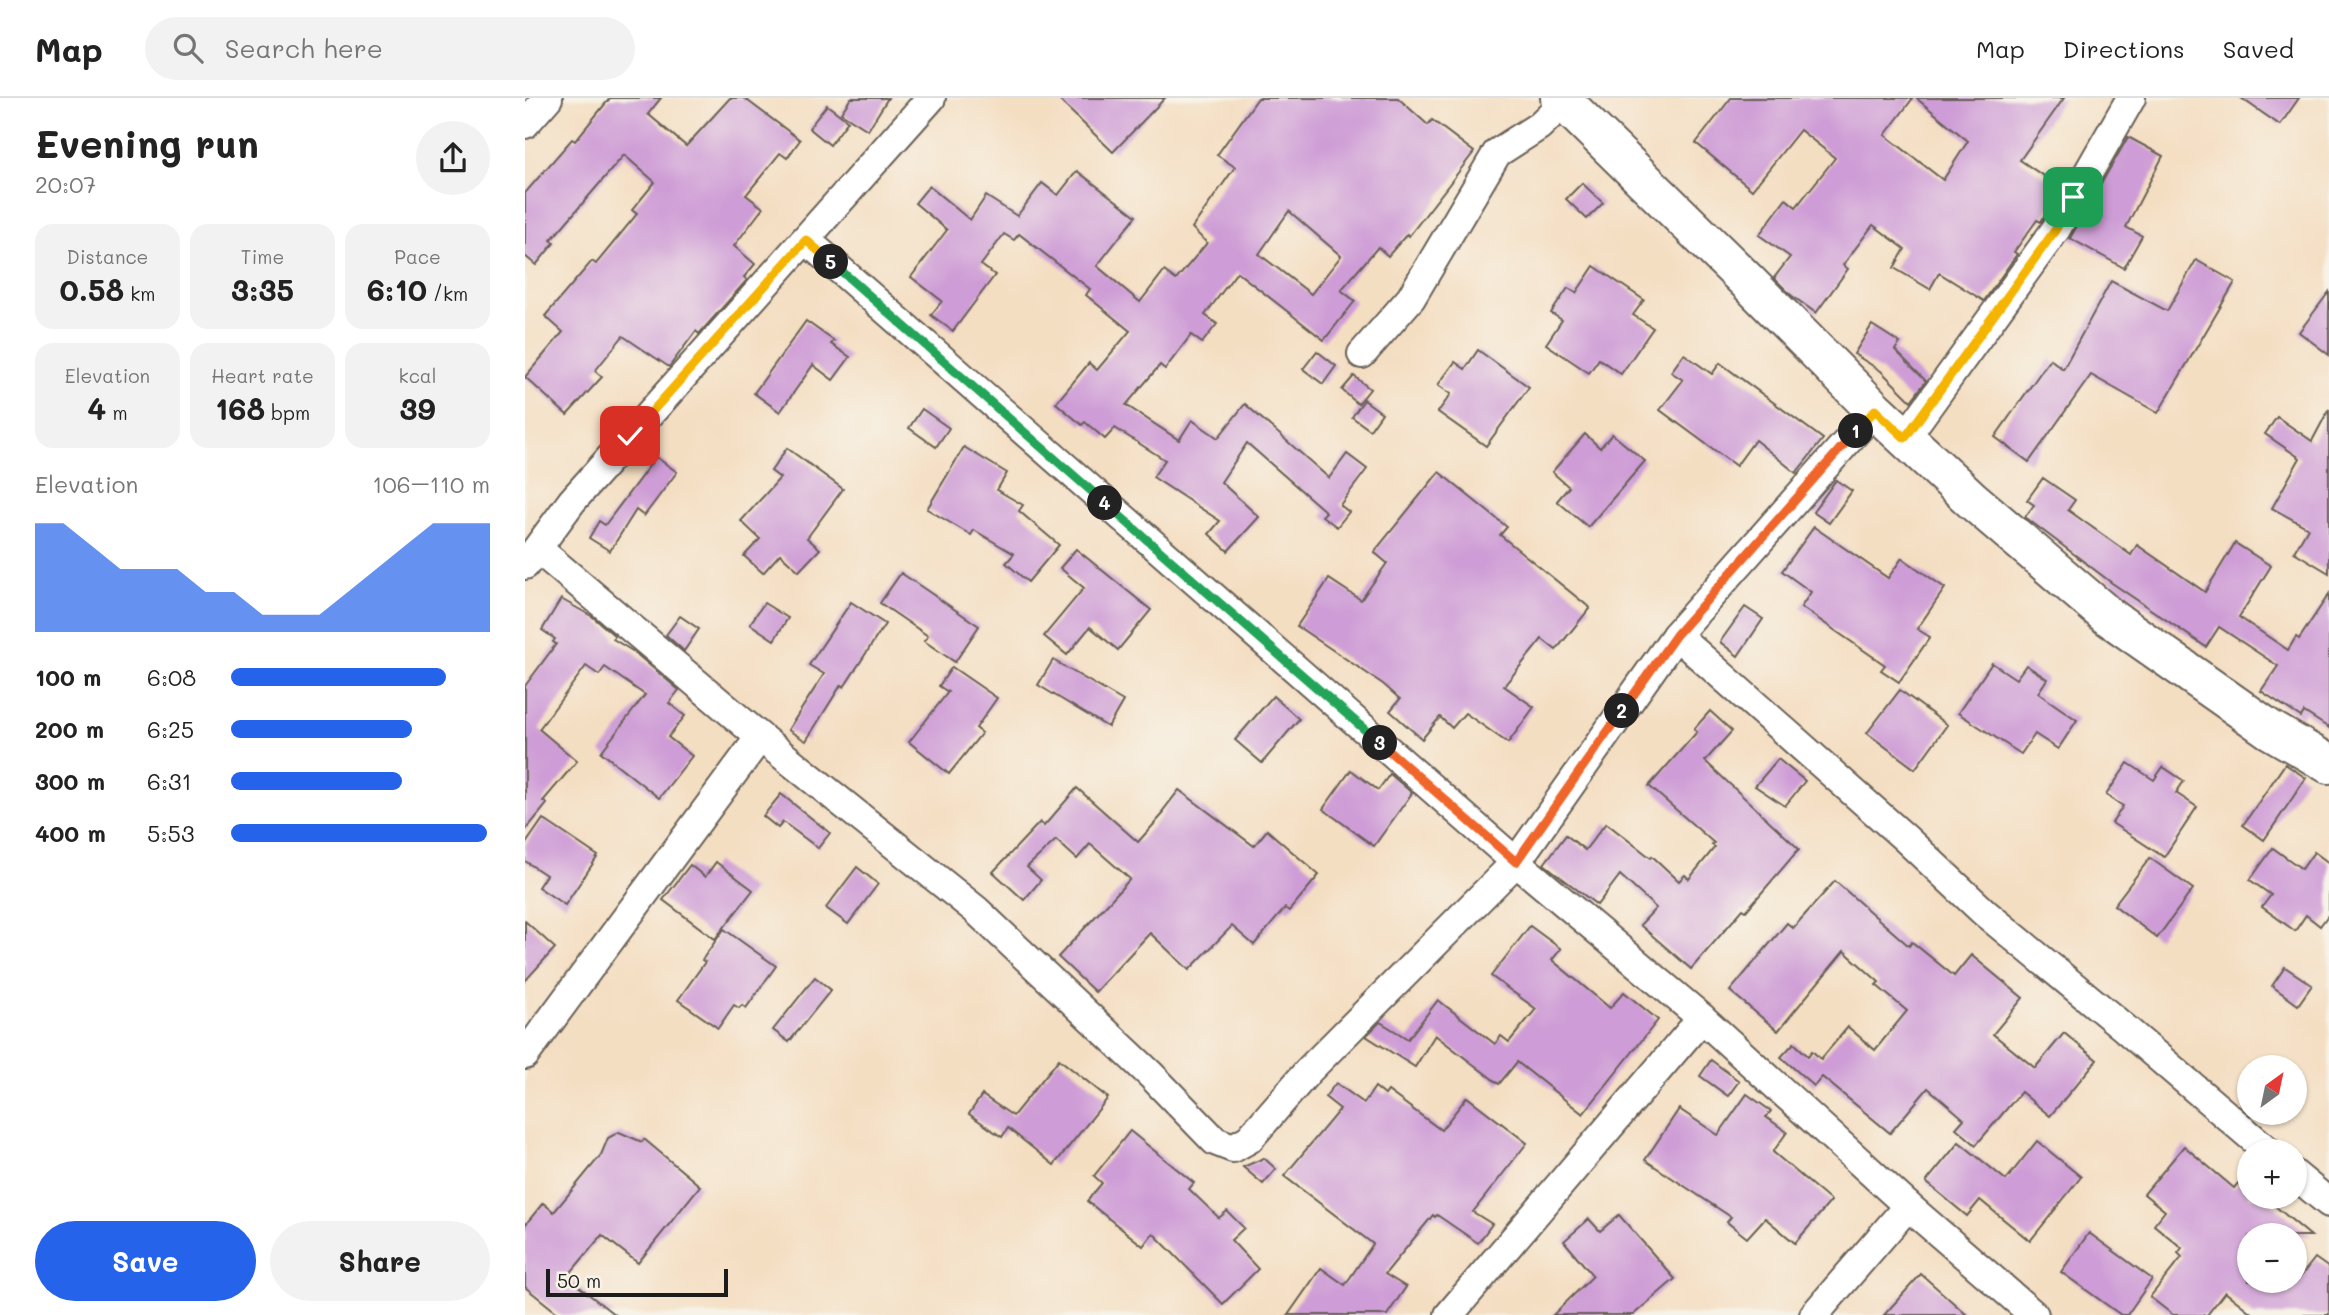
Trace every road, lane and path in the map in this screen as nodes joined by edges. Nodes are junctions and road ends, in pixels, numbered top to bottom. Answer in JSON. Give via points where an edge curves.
{"nodes":[{"id":1,"x":548,"y":98,"type":"edge"},
{"id":2,"x":931,"y":98,"type":"edge"},
{"id":3,"x":2131,"y":98,"type":"edge"},
{"id":4,"x":1562,"y":100,"type":"edge"},
{"id":5,"x":525,"y":124,"type":"edge"},
{"id":6,"x":806,"y":240,"type":"junction"},
{"id":7,"x":1362,"y":354,"type":"dead end"},
{"id":8,"x":1875,"y":410,"type":"junction"},
{"id":9,"x":1905,"y":438,"type":"junction"},
{"id":10,"x":532,"y":557,"type":"edge"},
{"id":11,"x":1676,"y":635,"type":"junction"},
{"id":12,"x":760,"y":737,"type":"junction"},
{"id":13,"x":2329,"y":764,"type":"edge"},
{"id":14,"x":1516,"y":862,"type":"junction"},
{"id":15,"x":1702,"y":1018,"type":"junction"},
{"id":16,"x":525,"y":1055,"type":"edge"},
{"id":17,"x":2254,"y":1139,"type":"edge"},
{"id":18,"x":2307,"y":1185,"type":"edge"},
{"id":19,"x":2329,"y":1203,"type":"edge"},
{"id":20,"x":1908,"y":1206,"type":"junction"},
{"id":21,"x":1449,"y":1315,"type":"edge"},
{"id":22,"x":1814,"y":1315,"type":"edge"},
{"id":23,"x":2035,"y":1315,"type":"edge"}],
"edges":[{"from":1,"to":5,"type":"street"},
{"from":2,"to":6,"type":"street"},
{"from":3,"to":9,"type":"street","via":[[2056,229]]},
{"from":4,"to":7,"type":"street","via":[[1539,126],[1497,153],[1411,298]]},
{"from":4,"to":8,"type":"street"},
{"from":6,"to":10,"type":"street","via":[[572,501]]},
{"from":6,"to":14,"type":"street"},
{"from":8,"to":9,"type":"street"},
{"from":8,"to":11,"type":"street"},
{"from":9,"to":13,"type":"street","via":[[2108,616],[2269,729]]},
{"from":10,"to":12,"type":"street"},
{"from":11,"to":14,"type":"street"},
{"from":11,"to":17,"type":"street","via":[[1985,913]]},
{"from":12,"to":14,"type":"street","via":[[976,910],[1151,1074],[1215,1141],[1233,1148],[1249,1139],[1318,1061]]},
{"from":12,"to":16,"type":"street"},
{"from":14,"to":15,"type":"street"},
{"from":15,"to":20,"type":"street"},
{"from":15,"to":21,"type":"street"},
{"from":18,"to":19,"type":"street"},
{"from":20,"to":22,"type":"street"},
{"from":20,"to":23,"type":"street"}]}
